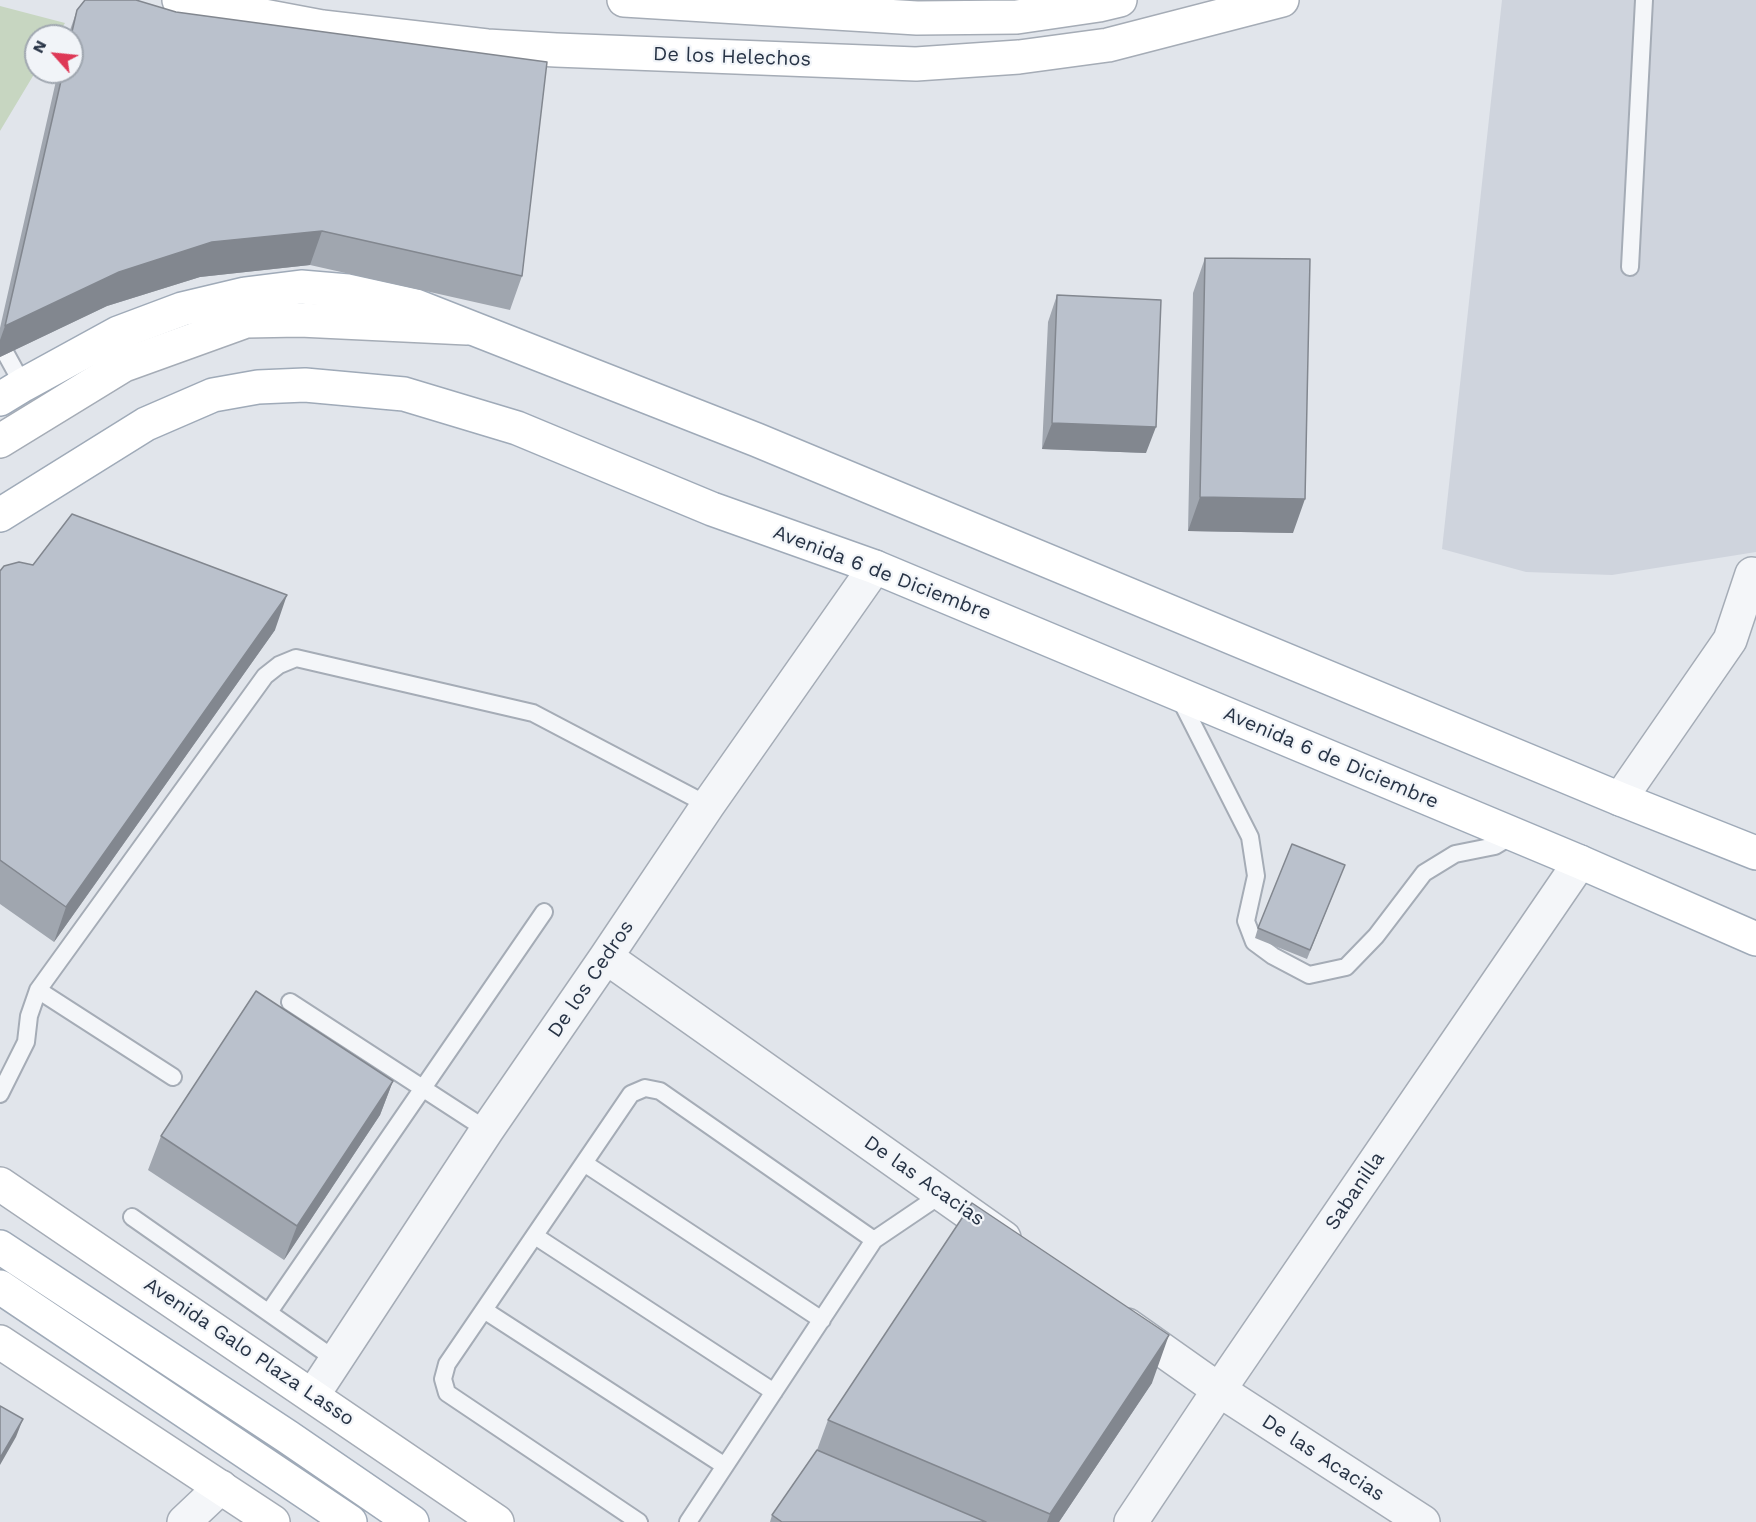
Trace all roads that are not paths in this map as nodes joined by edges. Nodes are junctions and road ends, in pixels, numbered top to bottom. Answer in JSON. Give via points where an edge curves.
{"nodes":[{"id":1,"x":179,"y":0,"type":"edge"},
{"id":2,"x":624,"y":0,"type":"edge"},
{"id":3,"x":1282,"y":0,"type":"edge"},
{"id":4,"x":1644,"y":0,"type":"edge"},
{"id":5,"x":1106,"y":2,"type":"edge"},
{"id":6,"x":917,"y":9,"type":"edge"},
{"id":7,"x":1630,"y":267,"type":"dead end"},
{"id":8,"x":478,"y":328,"type":"junction"},
{"id":9,"x":0,"y":343,"type":"edge"},
{"id":10,"x":12,"y":392,"type":"edge"},
{"id":11,"x":0,"y":441,"type":"edge"},
{"id":12,"x":0,"y":515,"type":"edge"},
{"id":13,"x":874,"y":567,"type":"junction"},
{"id":14,"x":1752,"y":574,"type":"dead end"},
{"id":15,"x":1177,"y":693,"type":"junction"},
{"id":16,"x":1620,"y":799,"type":"junction"},
{"id":17,"x":708,"y":805,"type":"junction"},
{"id":18,"x":1515,"y":834,"type":"junction"},
{"id":19,"x":1756,"y":853,"type":"edge"},
{"id":20,"x":1580,"y":862,"type":"junction"},
{"id":21,"x":544,"y":912,"type":"dead end"},
{"id":22,"x":1756,"y":939,"type":"edge"},
{"id":23,"x":606,"y":957,"type":"junction"},
{"id":24,"x":38,"y":990,"type":"junction"},
{"id":25,"x":290,"y":1002,"type":"dead end"},
{"id":26,"x":173,"y":1077,"type":"dead end"},
{"id":27,"x":423,"y":1087,"type":"junction"},
{"id":28,"x":0,"y":1094,"type":"edge"},
{"id":29,"x":488,"y":1130,"type":"junction"},
{"id":30,"x":584,"y":1163,"type":"junction"},
{"id":31,"x":0,"y":1184,"type":"edge"},
{"id":32,"x":942,"y":1194,"type":"junction"},
{"id":33,"x":132,"y":1217,"type":"dead end"},
{"id":34,"x":535,"y":1236,"type":"junction"},
{"id":35,"x":874,"y":1240,"type":"junction"},
{"id":36,"x":0,"y":1247,"type":"edge"},
{"id":37,"x":1028,"y":1255,"type":"edge"},
{"id":38,"x":0,"y":1287,"type":"edge"},
{"id":39,"x":1104,"y":1309,"type":"edge"},
{"id":40,"x":484,"y":1310,"type":"junction"},
{"id":41,"x":269,"y":1312,"type":"junction"},
{"id":42,"x":822,"y":1320,"type":"junction"},
{"id":43,"x":0,"y":1342,"type":"edge"},
{"id":44,"x":336,"y":1360,"type":"junction"},
{"id":45,"x":1219,"y":1390,"type":"junction"},
{"id":46,"x":774,"y":1392,"type":"junction"},
{"id":47,"x":313,"y":1395,"type":"junction"},
{"id":48,"x":725,"y":1466,"type":"junction"},
{"id":49,"x":221,"y":1487,"type":"junction"},
{"id":50,"x":184,"y":1522,"type":"edge"},
{"id":51,"x":273,"y":1522,"type":"edge"},
{"id":52,"x":350,"y":1522,"type":"edge"},
{"id":53,"x":412,"y":1522,"type":"edge"},
{"id":54,"x":497,"y":1522,"type":"edge"},
{"id":55,"x":639,"y":1522,"type":"edge"},
{"id":56,"x":688,"y":1522,"type":"edge"},
{"id":57,"x":1131,"y":1522,"type":"edge"},
{"id":58,"x":1423,"y":1522,"type":"edge"}],
"edges":[{"from":1,"to":3,"type":"main road","name":"De los Helechos","via":[[322,27],[487,46],[916,64],[1019,57],[1108,45]]},
{"from":2,"to":6,"type":"main road"},
{"from":4,"to":7,"type":"lane"},
{"from":5,"to":6,"type":"main road","via":[[1017,17]]},
{"from":8,"to":10,"type":"main road","via":[[416,306],[348,291],[300,287],[245,294],[182,309],[118,333]]},
{"from":8,"to":11,"type":"main road","via":[[246,321],[124,365]]},
{"from":8,"to":16,"type":"main road"},
{"from":9,"to":10,"type":"lane"},
{"from":12,"to":13,"type":"main road","name":"Avenida 6 de Diciembre","via":[[146,424],[213,395],[258,387],[305,385],[404,394],[517,428],[712,508]]},
{"from":13,"to":15,"type":"main road","name":"Avenida 6 de Diciembre"},
{"from":13,"to":17,"type":"street","name":"De los Cedros"},
{"from":14,"to":16,"type":"street","via":[[1730,640]]},
{"from":15,"to":18,"type":"main road","name":"Avenida 6 de Diciembre"},
{"from":15,"to":18,"type":"lane","via":[[1250,837],[1256,876],[1246,921],[1254,942],[1309,975],[1346,967],[1376,936],[1424,873],[1455,854],[1495,846]]},
{"from":16,"to":19,"type":"main road"},
{"from":17,"to":23,"type":"street","name":"De los Cedros"},
{"from":17,"to":24,"type":"lane","via":[[533,712],[296,658],[266,676]]},
{"from":18,"to":20,"type":"main road","name":"Avenida 6 de Diciembre"},
{"from":20,"to":22,"type":"main road","name":"Avenida 6 de Diciembre"},
{"from":20,"to":45,"type":"street","name":"Sabanilla"},
{"from":21,"to":27,"type":"lane"},
{"from":23,"to":29,"type":"street","name":"De los Cedros"},
{"from":23,"to":32,"type":"street","name":"De las Acacias"},
{"from":24,"to":26,"type":"lane"},
{"from":24,"to":28,"type":"lane","via":[[26,1042]]},
{"from":25,"to":27,"type":"lane"},
{"from":27,"to":29,"type":"lane"},
{"from":27,"to":41,"type":"lane"},
{"from":29,"to":44,"type":"street","name":"De los Cedros"},
{"from":30,"to":34,"type":"lane"},
{"from":30,"to":35,"type":"lane","via":[[631,1094],[645,1088],[660,1091]]},
{"from":30,"to":42,"type":"lane"},
{"from":31,"to":47,"type":"main road","name":"Avenida Galo Plaza Lasso"},
{"from":32,"to":35,"type":"lane"},
{"from":32,"to":37,"type":"street","name":"De las Acacias"},
{"from":33,"to":41,"type":"lane"},
{"from":34,"to":40,"type":"lane"},
{"from":34,"to":46,"type":"lane"},
{"from":35,"to":42,"type":"lane"},
{"from":36,"to":53,"type":"main road"},
{"from":38,"to":52,"type":"main road"},
{"from":39,"to":45,"type":"street","name":"De las Acacias"},
{"from":40,"to":48,"type":"lane"},
{"from":40,"to":55,"type":"lane","via":[[447,1364],[443,1379],[447,1393]]},
{"from":41,"to":44,"type":"lane"},
{"from":42,"to":46,"type":"lane"},
{"from":43,"to":49,"type":"main road"},
{"from":44,"to":47,"type":"street","name":"De los Cedros"},
{"from":45,"to":57,"type":"street","name":"Sabanilla"},
{"from":45,"to":58,"type":"street","name":"De las Acacias"},
{"from":46,"to":48,"type":"lane"},
{"from":47,"to":54,"type":"main road","name":"Avenida Galo Plaza Lasso"},
{"from":48,"to":56,"type":"lane"},
{"from":49,"to":50,"type":"street"},
{"from":49,"to":51,"type":"main road"}]}
